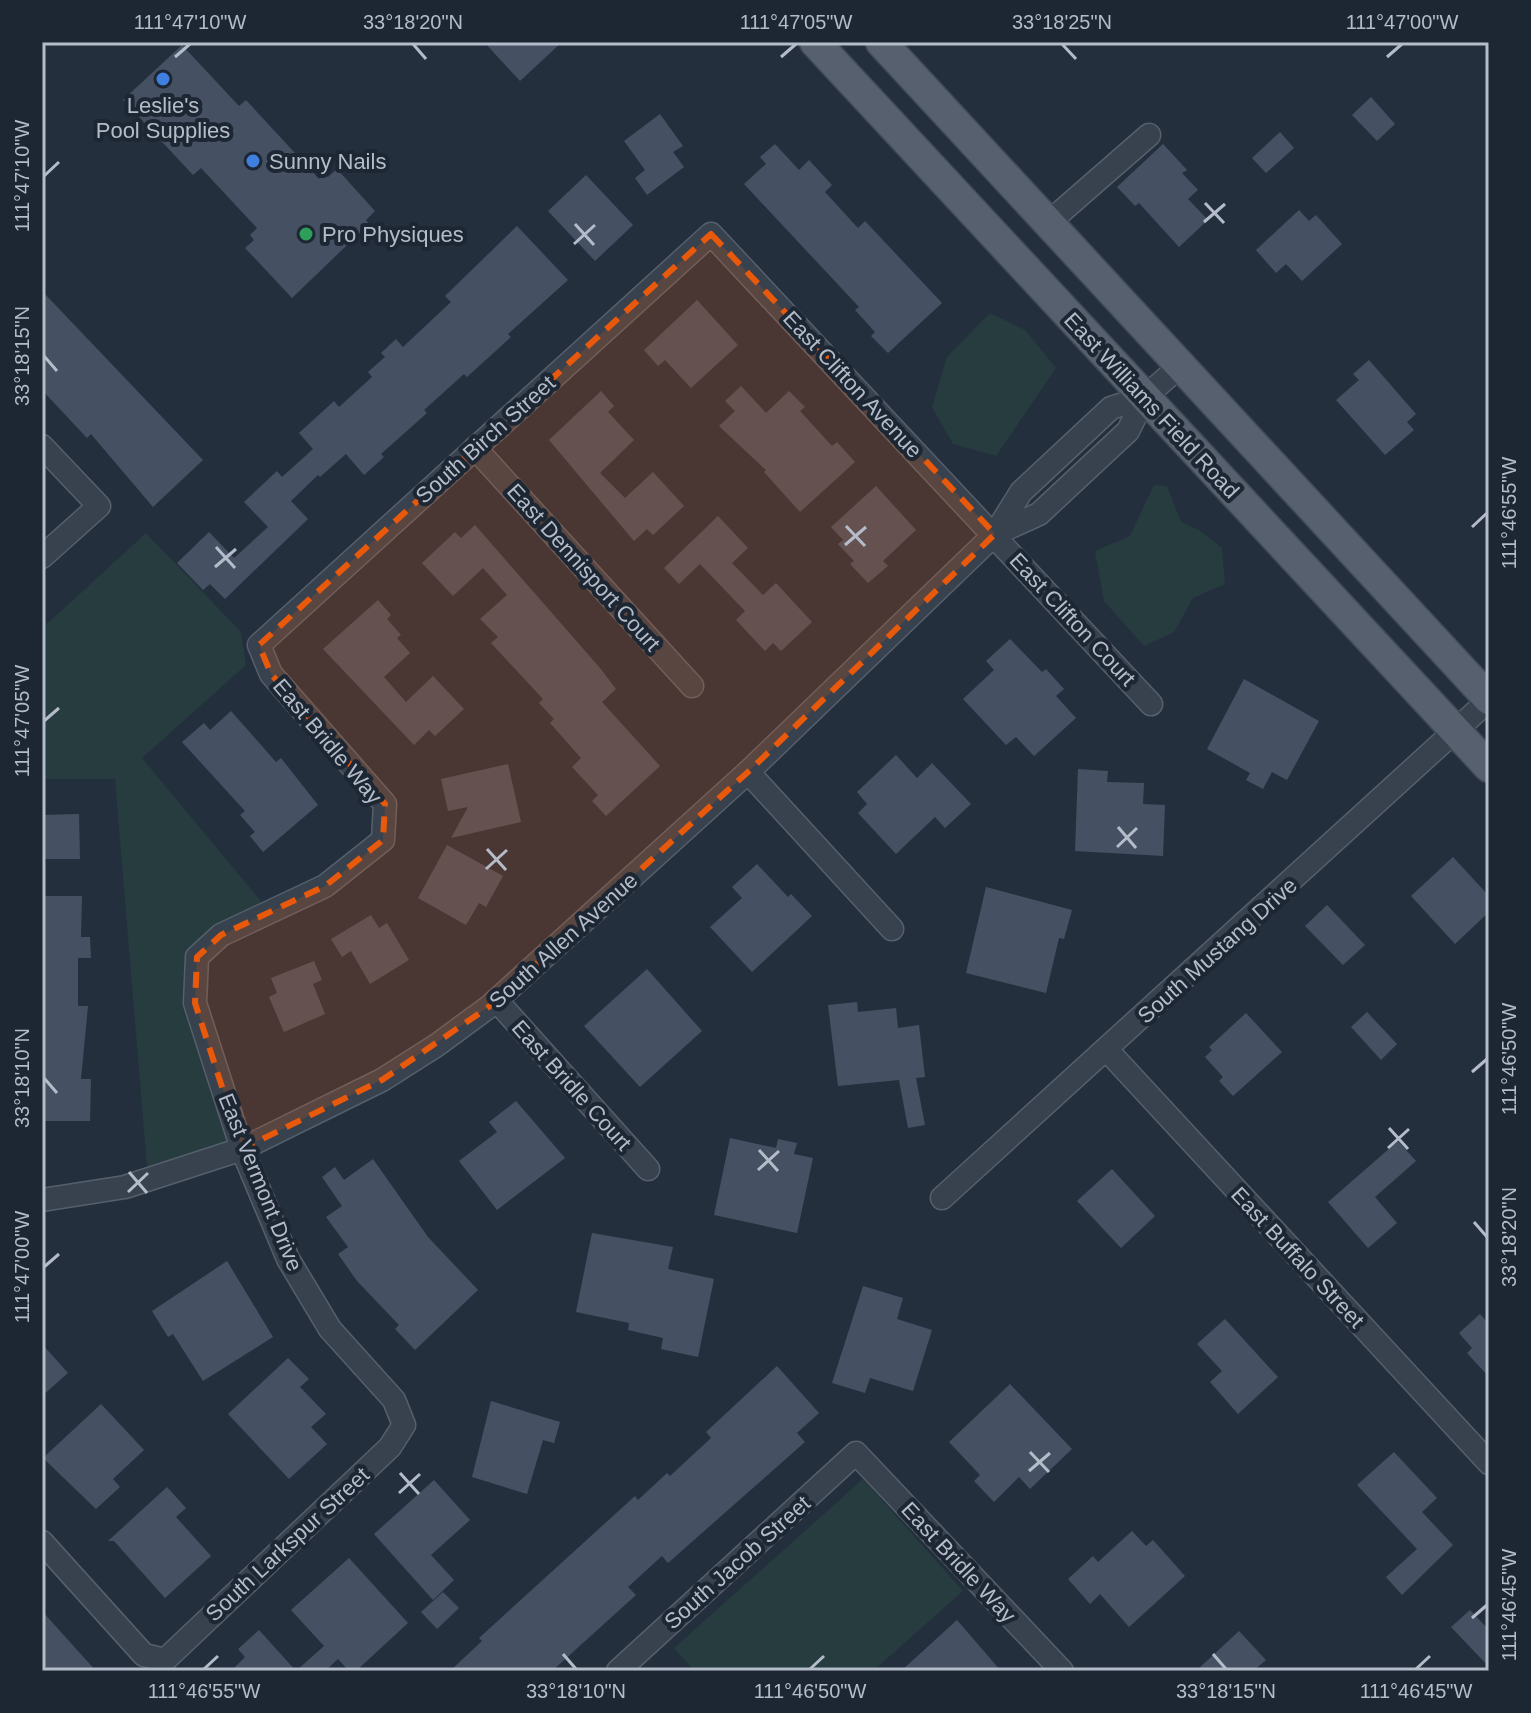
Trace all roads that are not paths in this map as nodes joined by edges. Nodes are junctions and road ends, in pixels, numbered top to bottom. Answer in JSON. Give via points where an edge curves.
{"nodes":[{"id":1,"x":815,"y":42,"type":"edge"},
{"id":2,"x":881,"y":42,"type":"edge"},
{"id":3,"x":1149,"y":135,"type":"dead end"},
{"id":4,"x":1047,"y":224,"type":"junction"},
{"id":5,"x":711,"y":234,"type":"joint"},
{"id":6,"x":1180,"y":366,"type":"junction"},
{"id":7,"x":1145,"y":397,"type":"junction"},
{"id":8,"x":42,"y":446,"type":"edge"},
{"id":9,"x":475,"y":448,"type":"junction"},
{"id":10,"x":995,"y":534,"type":"junction"},
{"id":11,"x":42,"y":557,"type":"edge"},
{"id":12,"x":259,"y":645,"type":"joint"},
{"id":13,"x":692,"y":686,"type":"dead end"},
{"id":14,"x":1489,"y":700,"type":"edge"},
{"id":15,"x":1151,"y":704,"type":"dead end"},
{"id":16,"x":1456,"y":731,"type":"junction"},
{"id":17,"x":1489,"y":767,"type":"edge"},
{"id":18,"x":748,"y":772,"type":"junction"},
{"id":19,"x":892,"y":929,"type":"dead end"},
{"id":20,"x":197,"y":957,"type":"joint"},
{"id":21,"x":497,"y":1001,"type":"junction"},
{"id":22,"x":1107,"y":1050,"type":"junction"},
{"id":23,"x":242,"y":1149,"type":"junction"},
{"id":24,"x":648,"y":1169,"type":"dead end"},
{"id":25,"x":942,"y":1198,"type":"dead end"},
{"id":26,"x":42,"y":1200,"type":"edge"},
{"id":27,"x":404,"y":1425,"type":"joint"},
{"id":28,"x":856,"y":1453,"type":"joint"},
{"id":29,"x":1489,"y":1463,"type":"edge"},
{"id":30,"x":42,"y":1542,"type":"edge"},
{"id":31,"x":629,"y":1667,"type":"edge"},
{"id":32,"x":1062,"y":1671,"type":"edge"}],
"edges":[{"from":1,"to":7,"type":"main road","name":"East Williams Field Road"},
{"from":2,"to":4,"type":"main road","name":"East Williams Field Road"},
{"from":3,"to":4,"type":"street"},
{"from":4,"to":6,"type":"main road","name":"East Williams Field Road"},
{"from":5,"to":9,"type":"street","name":"South Birch Street"},
{"from":5,"to":10,"type":"street","name":"East Clifton Avenue"},
{"from":6,"to":7,"type":"street","name":"South Allen Avenue"},
{"from":6,"to":14,"type":"main road","name":"East Williams Field Road"},
{"from":7,"to":10,"type":"street","name":"South Allen Avenue","via":[[1111,408],[1021,492]]},
{"from":7,"to":16,"type":"main road","name":"East Williams Field Road"},
{"from":8,"to":11,"type":"street","via":[[99,506]]},
{"from":9,"to":12,"type":"street","name":"South Birch Street"},
{"from":9,"to":13,"type":"street","name":"East Dennisport Court"},
{"from":10,"to":15,"type":"street","name":"East Clifton Court"},
{"from":10,"to":18,"type":"street","name":"South Allen Avenue"},
{"from":12,"to":20,"type":"street","name":"East Bridle Way","via":[[271,674],[385,804],[383,840],[325,886],[221,935]]},
{"from":14,"to":16,"type":"street","name":"South Mustang Drive"},
{"from":16,"to":17,"type":"main road","name":"East Williams Field Road"},
{"from":16,"to":22,"type":"street","name":"South Mustang Drive"},
{"from":18,"to":19,"type":"street"},
{"from":18,"to":21,"type":"street","name":"South Allen Avenue"},
{"from":20,"to":23,"type":"street","name":"East Vermont Drive","via":[[195,1003]]},
{"from":21,"to":23,"type":"street","name":"South Allen Avenue","via":[[382,1080]]},
{"from":21,"to":24,"type":"street","name":"East Bridle Court"},
{"from":22,"to":25,"type":"street","name":"South Mustang Drive"},
{"from":22,"to":29,"type":"street","name":"East Buffalo Street"},
{"from":23,"to":26,"type":"street","name":"South Allen Avenue","via":[[125,1187]]},
{"from":23,"to":27,"type":"street","name":"East Vermont Drive","via":[[288,1259],[330,1329],[394,1400]]},
{"from":27,"to":30,"type":"street","name":"South Larkspur Street","via":[[390,1447],[165,1660],[144,1655]]},
{"from":28,"to":31,"type":"street","name":"South Jacob Street"},
{"from":28,"to":32,"type":"street","name":"East Bridle Way"}]}
